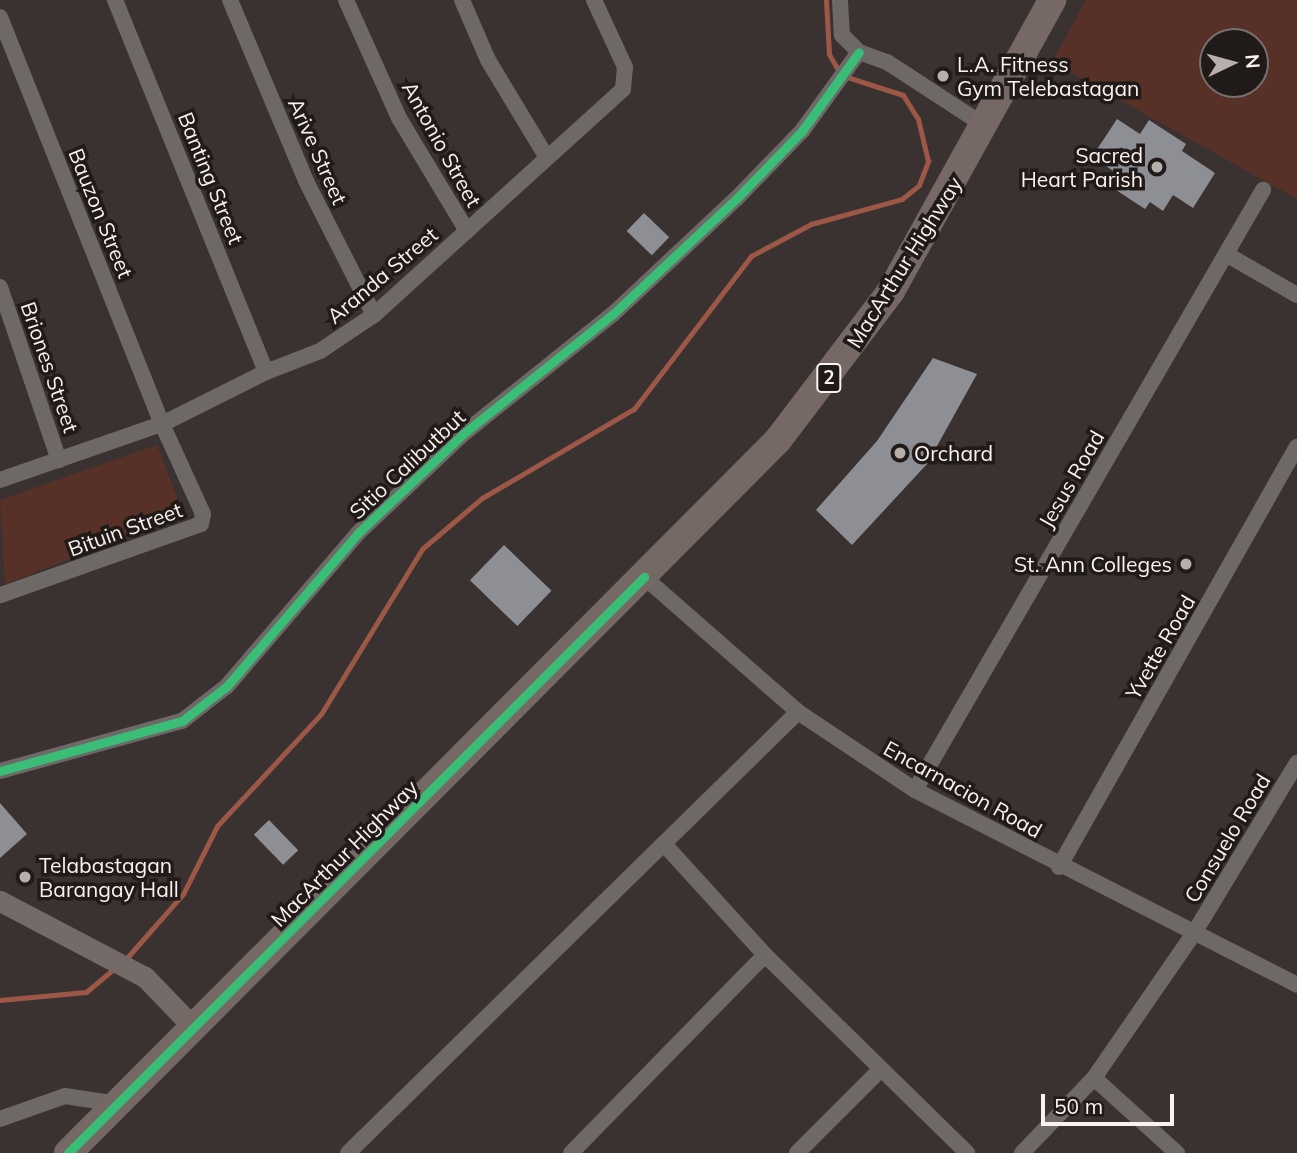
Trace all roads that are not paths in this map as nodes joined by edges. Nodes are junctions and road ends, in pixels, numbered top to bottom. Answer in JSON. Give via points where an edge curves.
{"nodes":[{"id":1,"x":115,"y":0,"type":"edge"},
{"id":2,"x":230,"y":0,"type":"edge"},
{"id":3,"x":346,"y":0,"type":"edge"},
{"id":4,"x":462,"y":0,"type":"edge"},
{"id":5,"x":594,"y":0,"type":"edge"},
{"id":6,"x":840,"y":0,"type":"edge"},
{"id":7,"x":1052,"y":0,"type":"edge"},
{"id":8,"x":0,"y":17,"type":"edge"},
{"id":9,"x":855,"y":57,"type":"junction"},
{"id":10,"x":985,"y":126,"type":"junction"},
{"id":11,"x":546,"y":156,"type":"junction"},
{"id":12,"x":1263,"y":190,"type":"dead end"},
{"id":13,"x":467,"y":231,"type":"junction"},
{"id":14,"x":1226,"y":254,"type":"junction"},
{"id":15,"x":0,"y":287,"type":"edge"},
{"id":16,"x":1297,"y":295,"type":"edge"},
{"id":17,"x":374,"y":315,"type":"junction"},
{"id":18,"x":266,"y":372,"type":"junction"},
{"id":19,"x":162,"y":424,"type":"junction"},
{"id":20,"x":1297,"y":447,"type":"edge"},
{"id":21,"x":59,"y":460,"type":"junction"},
{"id":22,"x":0,"y":480,"type":"edge"},
{"id":23,"x":644,"y":577,"type":"junction"},
{"id":24,"x":0,"y":595,"type":"edge"},
{"id":25,"x":798,"y":712,"type":"junction"},
{"id":26,"x":1297,"y":763,"type":"edge"},
{"id":27,"x":0,"y":771,"type":"edge"},
{"id":28,"x":915,"y":790,"type":"junction"},
{"id":29,"x":664,"y":844,"type":"junction"},
{"id":30,"x":1059,"y":867,"type":"junction"},
{"id":31,"x":0,"y":901,"type":"edge"},
{"id":32,"x":1194,"y":933,"type":"junction"},
{"id":33,"x":765,"y":955,"type":"junction"},
{"id":34,"x":1297,"y":985,"type":"edge"},
{"id":35,"x":194,"y":1028,"type":"junction"},
{"id":36,"x":880,"y":1070,"type":"junction"},
{"id":37,"x":1094,"y":1078,"type":"junction"},
{"id":38,"x":117,"y":1104,"type":"junction"},
{"id":39,"x":0,"y":1119,"type":"edge"},
{"id":40,"x":68,"y":1153,"type":"edge"},
{"id":41,"x":348,"y":1153,"type":"edge"},
{"id":42,"x":571,"y":1153,"type":"edge"},
{"id":43,"x":797,"y":1153,"type":"edge"},
{"id":44,"x":967,"y":1153,"type":"edge"},
{"id":45,"x":1023,"y":1153,"type":"edge"},
{"id":46,"x":1177,"y":1153,"type":"edge"}],
"edges":[{"from":1,"to":18,"type":"street","name":"Banting Street"},
{"from":2,"to":17,"type":"street","name":"Arive Street","via":[[306,181]]},
{"from":3,"to":13,"type":"street","name":"Antonio Street","via":[[399,118]]},
{"from":4,"to":11,"type":"street","via":[[488,60]]},
{"from":5,"to":11,"type":"street","name":"Aranda Street","via":[[625,66],[623,89]]},
{"from":6,"to":9,"type":"street","via":[[842,35]]},
{"from":7,"to":10,"type":"highway","name":"MacArthur Highway","number":"2"},
{"from":8,"to":19,"type":"street","name":"Bauzon Street"},
{"from":9,"to":10,"type":"street","via":[[887,62]]},
{"from":9,"to":27,"type":"street","name":"Sitio Calibutbut","via":[[802,131],[717,216],[613,314],[463,434],[358,533],[227,686],[182,721]]},
{"from":10,"to":23,"type":"highway","name":"MacArthur Highway","number":"2","via":[[856,343],[778,440]]},
{"from":11,"to":13,"type":"street","name":"Aranda Street"},
{"from":12,"to":14,"type":"street","name":"Jesus Road"},
{"from":13,"to":17,"type":"street","name":"Aranda Street"},
{"from":14,"to":16,"type":"street"},
{"from":14,"to":28,"type":"street","name":"Jesus Road"},
{"from":15,"to":21,"type":"street","name":"Briones Street"},
{"from":17,"to":18,"type":"street","name":"Aranda Street","via":[[320,351]]},
{"from":18,"to":19,"type":"street","name":"Aranda Street"},
{"from":19,"to":21,"type":"street","name":"Aranda Street"},
{"from":19,"to":24,"type":"street","name":"Bituin Street","via":[[202,503],[201,524]]},
{"from":20,"to":30,"type":"street","name":"Yvette Road"},
{"from":21,"to":22,"type":"street","name":"Aranda Street"},
{"from":23,"to":25,"type":"street","name":"Encarnacion Road"},
{"from":23,"to":35,"type":"highway","name":"MacArthur Highway","number":"2"},
{"from":25,"to":28,"type":"street","name":"Encarnacion Road"},
{"from":25,"to":29,"type":"street"},
{"from":26,"to":32,"type":"street","name":"Consuelo Road"},
{"from":28,"to":30,"type":"street","name":"Encarnacion Road"},
{"from":29,"to":33,"type":"street"},
{"from":29,"to":41,"type":"street"},
{"from":30,"to":32,"type":"street","name":"Encarnacion Road"},
{"from":31,"to":35,"type":"street","via":[[145,977]]},
{"from":32,"to":34,"type":"street","name":"Encarnacion Road"},
{"from":32,"to":37,"type":"street","name":"Consuelo Road"},
{"from":33,"to":36,"type":"street"},
{"from":33,"to":42,"type":"street"},
{"from":35,"to":38,"type":"highway","name":"MacArthur Highway","number":"2"},
{"from":36,"to":43,"type":"street"},
{"from":36,"to":44,"type":"street"},
{"from":37,"to":45,"type":"street","name":"Consuelo Road"},
{"from":37,"to":46,"type":"street"},
{"from":38,"to":39,"type":"street","via":[[65,1096]]},
{"from":38,"to":40,"type":"highway","name":"MacArthur Highway","number":"2"}]}
